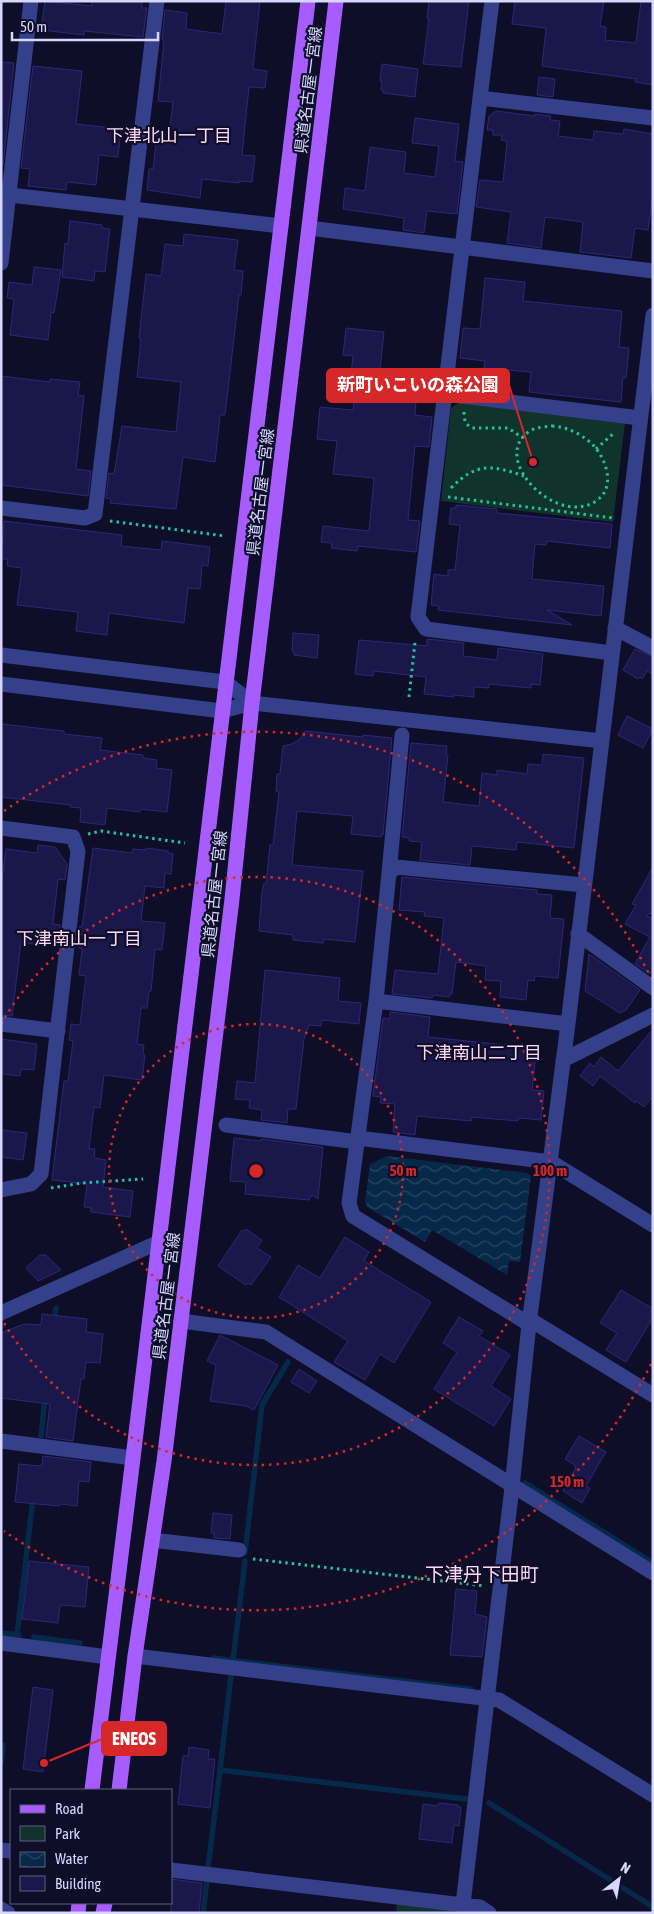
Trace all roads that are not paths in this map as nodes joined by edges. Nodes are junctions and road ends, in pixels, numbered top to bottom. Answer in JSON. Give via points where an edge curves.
{"nodes":[{"id":1,"x":31,"y":1,"type":"edge"},
{"id":2,"x":157,"y":1,"type":"edge"},
{"id":3,"x":308,"y":1,"type":"edge"},
{"id":4,"x":336,"y":1,"type":"edge"},
{"id":5,"x":492,"y":1,"type":"edge"},
{"id":6,"x":480,"y":98,"type":"junction"},
{"id":7,"x":653,"y":118,"type":"edge"},
{"id":8,"x":5,"y":194,"type":"edge"},
{"id":9,"x":132,"y":209,"type":"junction"},
{"id":10,"x":281,"y":226,"type":"junction"},
{"id":11,"x":309,"y":228,"type":"junction"},
{"id":12,"x":462,"y":247,"type":"junction"},
{"id":13,"x":1,"y":263,"type":"edge"},
{"id":14,"x":653,"y":271,"type":"edge"},
{"id":15,"x":653,"y":314,"type":"edge"},
{"id":16,"x":650,"y":361,"type":"edge"},
{"id":17,"x":445,"y":394,"type":"junction"},
{"id":18,"x":640,"y":418,"type":"junction"},
{"id":19,"x":1,"y":508,"type":"edge"},
{"id":20,"x":615,"y":628,"type":"junction"},
{"id":21,"x":653,"y":648,"type":"edge"},
{"id":22,"x":612,"y":654,"type":"junction"},
{"id":23,"x":1,"y":655,"type":"edge"},
{"id":24,"x":225,"y":682,"type":"junction"},
{"id":25,"x":1,"y":684,"type":"edge"},
{"id":26,"x":252,"y":703,"type":"junction"},
{"id":27,"x":222,"y":711,"type":"junction"},
{"id":28,"x":402,"y":735,"type":"dead end"},
{"id":29,"x":602,"y":741,"type":"junction"},
{"id":30,"x":1,"y":828,"type":"edge"},
{"id":31,"x":389,"y":873,"type":"junction"},
{"id":32,"x":584,"y":885,"type":"junction"},
{"id":33,"x":578,"y":934,"type":"junction"},
{"id":34,"x":653,"y":988,"type":"edge"},
{"id":35,"x":376,"y":1001,"type":"junction"},
{"id":36,"x":653,"y":1015,"type":"edge"},
{"id":37,"x":1,"y":1024,"type":"edge"},
{"id":38,"x":568,"y":1024,"type":"junction"},
{"id":39,"x":58,"y":1031,"type":"junction"},
{"id":40,"x":563,"y":1060,"type":"junction"},
{"id":41,"x":226,"y":1125,"type":"dead end"},
{"id":42,"x":358,"y":1140,"type":"junction"},
{"id":43,"x":550,"y":1162,"type":"junction"},
{"id":44,"x":1,"y":1190,"type":"edge"},
{"id":45,"x":653,"y":1225,"type":"edge"},
{"id":46,"x":159,"y":1242,"type":"junction"},
{"id":47,"x":1,"y":1313,"type":"edge"},
{"id":48,"x":181,"y":1320,"type":"junction"},
{"id":49,"x":529,"y":1321,"type":"junction"},
{"id":50,"x":653,"y":1395,"type":"edge"},
{"id":51,"x":1,"y":1441,"type":"edge"},
{"id":52,"x":134,"y":1458,"type":"junction"},
{"id":53,"x":512,"y":1487,"type":"junction"},
{"id":54,"x":152,"y":1540,"type":"junction"},
{"id":55,"x":239,"y":1550,"type":"road end"},
{"id":56,"x":653,"y":1573,"type":"edge"},
{"id":57,"x":1,"y":1643,"type":"edge"},
{"id":58,"x":135,"y":1656,"type":"junction"},
{"id":59,"x":108,"y":1657,"type":"junction"},
{"id":60,"x":488,"y":1698,"type":"junction"},
{"id":61,"x":92,"y":1789,"type":"edge"},
{"id":62,"x":119,"y":1789,"type":"edge"},
{"id":63,"x":653,"y":1795,"type":"edge"},
{"id":64,"x":172,"y":1870,"type":"edge"},
{"id":65,"x":1,"y":1909,"type":"edge"},
{"id":66,"x":463,"y":1909,"type":"edge"},
{"id":67,"x":8,"y":1913,"type":"edge"},
{"id":68,"x":489,"y":1913,"type":"edge"}],
"edges":[{"from":1,"to":8,"type":"street"},
{"from":2,"to":9,"type":"street"},
{"from":3,"to":10,"type":"main road","name":"県道名古屋一宮線"},
{"from":4,"to":11,"type":"main road","name":"県道名古屋一宮線"},
{"from":5,"to":6,"type":"street"},
{"from":6,"to":7,"type":"street"},
{"from":6,"to":12,"type":"street"},
{"from":8,"to":9,"type":"street"},
{"from":8,"to":13,"type":"street"},
{"from":9,"to":10,"type":"street"},
{"from":9,"to":19,"type":"street","via":[[94,514],[85,518]]},
{"from":10,"to":24,"type":"main road","name":"県道名古屋一宮線"},
{"from":11,"to":12,"type":"street"},
{"from":11,"to":26,"type":"main road","name":"県道名古屋一宮線"},
{"from":12,"to":14,"type":"street"},
{"from":12,"to":17,"type":"street"},
{"from":15,"to":16,"type":"street"},
{"from":16,"to":18,"type":"street"},
{"from":17,"to":18,"type":"street"},
{"from":17,"to":22,"type":"street","via":[[418,617],[426,630]]},
{"from":18,"to":20,"type":"street"},
{"from":20,"to":21,"type":"street"},
{"from":20,"to":22,"type":"street"},
{"from":22,"to":29,"type":"street"},
{"from":23,"to":24,"type":"street"},
{"from":24,"to":26,"type":"street"},
{"from":24,"to":27,"type":"main road","name":"県道名古屋一宮線"},
{"from":25,"to":27,"type":"street"},
{"from":26,"to":27,"type":"street"},
{"from":26,"to":29,"type":"street"},
{"from":26,"to":48,"type":"main road","name":"県道名古屋一宮線","via":[[232,899]]},
{"from":27,"to":46,"type":"main road","name":"県道名古屋一宮線"},
{"from":28,"to":31,"type":"street"},
{"from":29,"to":32,"type":"street"},
{"from":30,"to":39,"type":"street","via":[[73,837],[78,851]]},
{"from":31,"to":32,"type":"street","via":[[396,867]]},
{"from":31,"to":35,"type":"street"},
{"from":32,"to":33,"type":"street"},
{"from":33,"to":34,"type":"street"},
{"from":33,"to":38,"type":"street"},
{"from":35,"to":38,"type":"street"},
{"from":35,"to":42,"type":"street"},
{"from":36,"to":40,"type":"street"},
{"from":37,"to":39,"type":"street"},
{"from":38,"to":40,"type":"street"},
{"from":39,"to":44,"type":"street","via":[[41,1174],[31,1184]]},
{"from":40,"to":43,"type":"street"},
{"from":41,"to":42,"type":"street"},
{"from":42,"to":43,"type":"street"},
{"from":42,"to":49,"type":"street","via":[[349,1203],[353,1216]]},
{"from":43,"to":45,"type":"street"},
{"from":43,"to":49,"type":"street"},
{"from":46,"to":47,"type":"street"},
{"from":46,"to":52,"type":"main road","name":"県道名古屋一宮線"},
{"from":48,"to":53,"type":"street","via":[[266,1332]]},
{"from":48,"to":54,"type":"main road","name":"県道名古屋一宮線"},
{"from":49,"to":50,"type":"street"},
{"from":49,"to":53,"type":"street"},
{"from":51,"to":52,"type":"street"},
{"from":52,"to":59,"type":"main road","name":"県道名古屋一宮線"},
{"from":53,"to":56,"type":"street"},
{"from":53,"to":60,"type":"street"},
{"from":54,"to":55,"type":"street"},
{"from":54,"to":58,"type":"main road","name":"県道名古屋一宮線"},
{"from":57,"to":59,"type":"street"},
{"from":58,"to":60,"type":"street"},
{"from":58,"to":62,"type":"main road","name":"県道名古屋一宮線"},
{"from":59,"to":61,"type":"main road","name":"県道名古屋一宮線"},
{"from":60,"to":63,"type":"street","via":[[499,1700]]},
{"from":60,"to":66,"type":"street"},
{"from":64,"to":66,"type":"street"},
{"from":65,"to":67,"type":"street"},
{"from":66,"to":68,"type":"street","via":[[480,1907]]}]}
